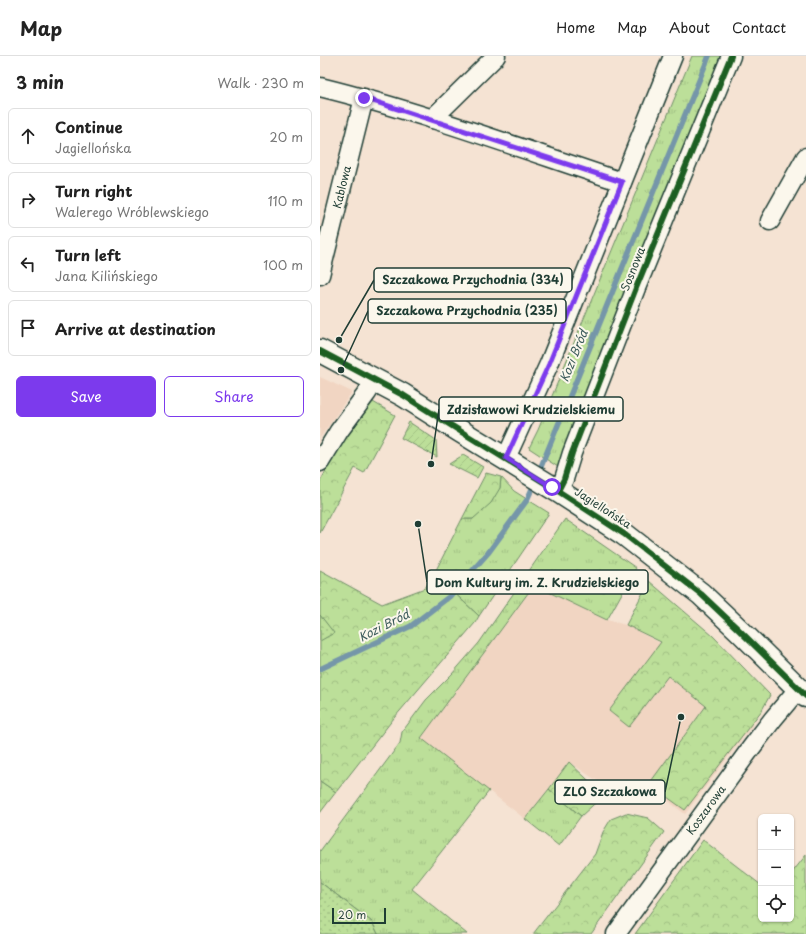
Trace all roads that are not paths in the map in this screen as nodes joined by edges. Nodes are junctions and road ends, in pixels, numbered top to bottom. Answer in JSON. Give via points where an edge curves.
{"nodes":[{"id":1,"x":496,"y":56,"type":"edge"},
{"id":2,"x":673,"y":56,"type":"edge"},
{"id":3,"x":731,"y":56,"type":"edge"},
{"id":4,"x":320,"y":87,"type":"edge"},
{"id":5,"x":364,"y":98,"type":"junction"},
{"id":6,"x":432,"y":119,"type":"junction"},
{"id":7,"x":806,"y":157,"type":"edge"},
{"id":8,"x":622,"y":182,"type":"junction"},
{"id":9,"x":770,"y":221,"type":"dead end"},
{"id":10,"x":320,"y":275,"type":"edge"},
{"id":11,"x":320,"y":351,"type":"edge"},
{"id":12,"x":375,"y":380,"type":"junction"},
{"id":13,"x":508,"y":460,"type":"junction"},
{"id":14,"x":320,"y":462,"type":"edge"},
{"id":15,"x":555,"y":489,"type":"junction"},
{"id":16,"x":802,"y":692,"type":"edge"},
{"id":17,"x":616,"y":934,"type":"edge"}],
"edges":[{"from":1,"to":6,"type":"street"},
{"from":2,"to":8,"type":"street"},
{"from":3,"to":15,"type":"street","name":"Sosnowa","via":[[636,288],[564,478]]},
{"from":4,"to":5,"type":"street"},
{"from":5,"to":6,"type":"street"},
{"from":5,"to":10,"type":"street","name":"Kablowa"},
{"from":6,"to":8,"type":"street"},
{"from":7,"to":9,"type":"street"},
{"from":8,"to":13,"type":"street"},
{"from":11,"to":12,"type":"street","name":"Jagiellońska"},
{"from":12,"to":13,"type":"street","name":"Jagiellońska"},
{"from":12,"to":14,"type":"street"},
{"from":13,"to":15,"type":"street","name":"Jagiellońska"},
{"from":15,"to":16,"type":"street","name":"Jagiellońska","via":[[665,564],[701,594]]},
{"from":16,"to":17,"type":"street","name":"Koszarowa","via":[[755,742]]}]}
